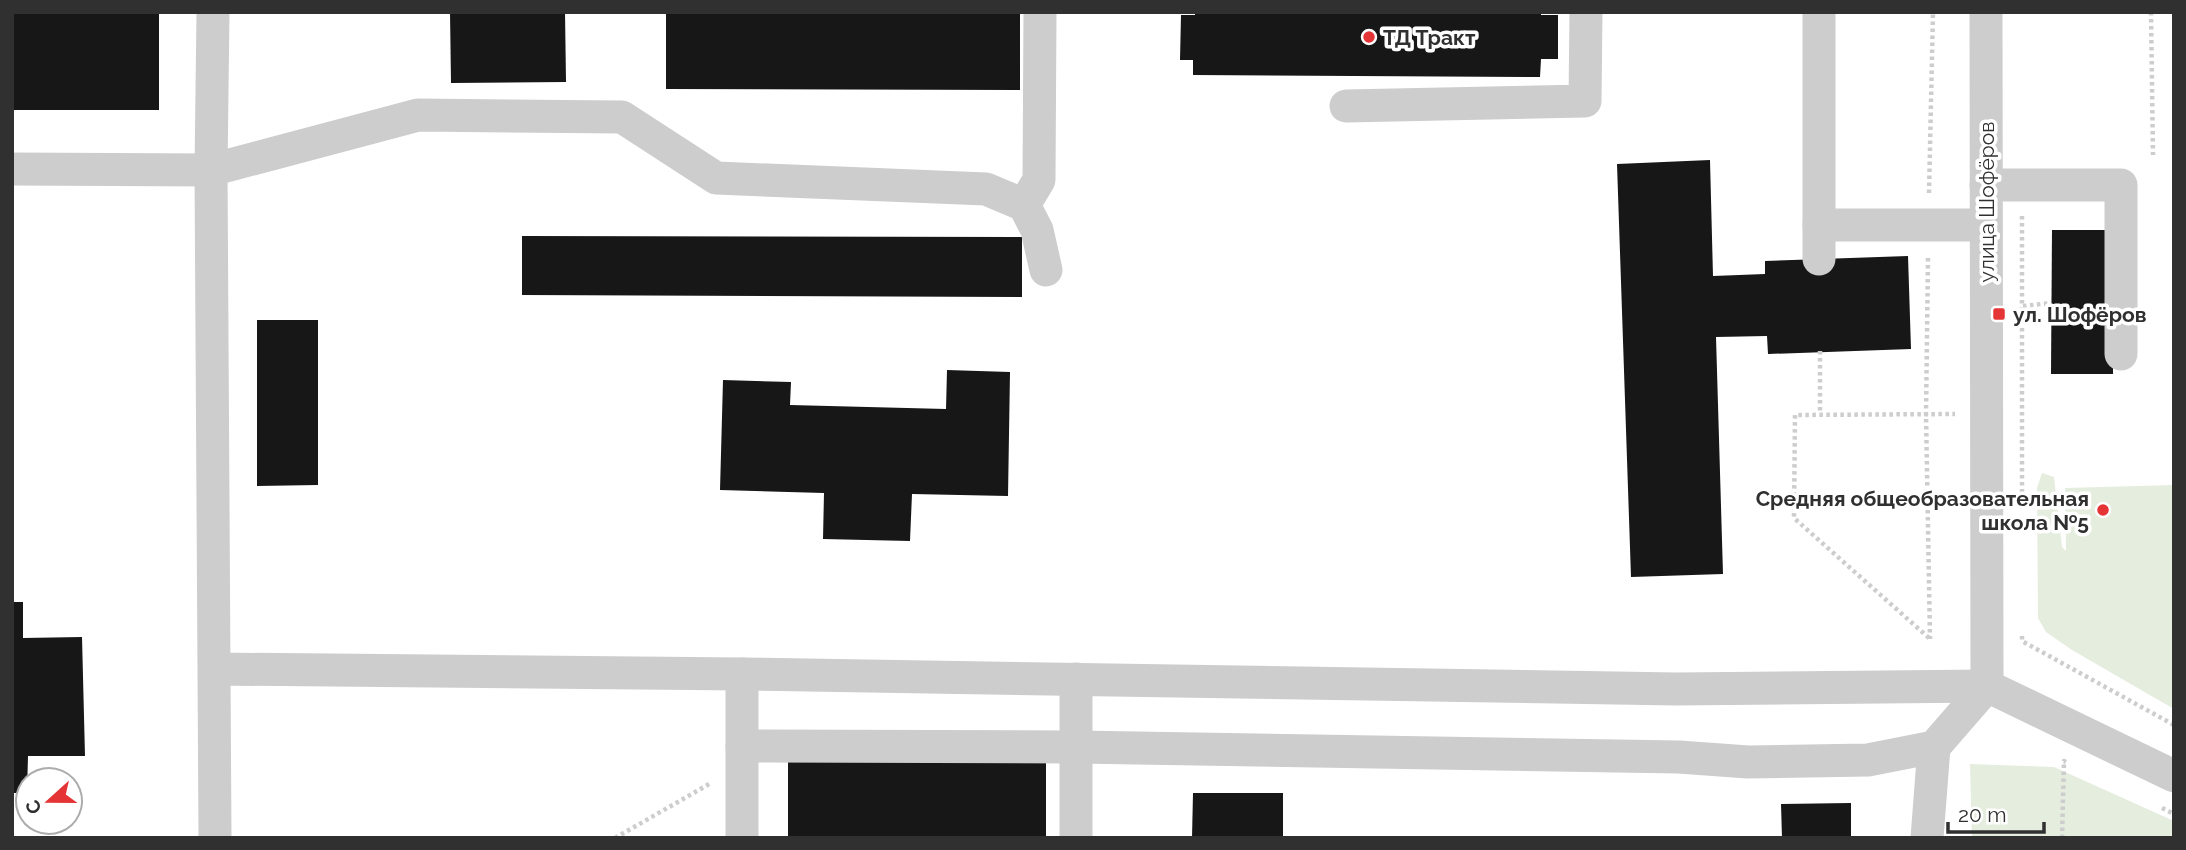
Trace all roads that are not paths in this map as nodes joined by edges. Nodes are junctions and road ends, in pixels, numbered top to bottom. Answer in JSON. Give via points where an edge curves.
{"nodes":[{"id":1,"x":213,"y":12,"type":"edge"},
{"id":2,"x":1040,"y":12,"type":"edge"},
{"id":3,"x":1586,"y":12,"type":"edge"},
{"id":4,"x":1819,"y":12,"type":"edge"},
{"id":5,"x":1986,"y":12,"type":"edge"},
{"id":6,"x":1346,"y":106,"type":"dead end"},
{"id":7,"x":12,"y":169,"type":"edge"},
{"id":8,"x":211,"y":170,"type":"junction"},
{"id":9,"x":1986,"y":185,"type":"junction"},
{"id":10,"x":1024,"y":205,"type":"junction"},
{"id":11,"x":1819,"y":225,"type":"junction"},
{"id":12,"x":1986,"y":225,"type":"junction"},
{"id":13,"x":1819,"y":259,"type":"dead end"},
{"id":14,"x":1046,"y":270,"type":"dead end"},
{"id":15,"x":2121,"y":354,"type":"dead end"},
{"id":16,"x":215,"y":668,"type":"junction"},
{"id":17,"x":742,"y":674,"type":"junction"},
{"id":18,"x":1076,"y":679,"type":"junction"},
{"id":19,"x":1987,"y":686,"type":"junction"},
{"id":20,"x":1076,"y":747,"type":"junction"},
{"id":21,"x":1934,"y":747,"type":"junction"},
{"id":22,"x":742,"y":755,"type":"junction"},
{"id":23,"x":2174,"y":776,"type":"edge"},
{"id":24,"x":215,"y":838,"type":"edge"},
{"id":25,"x":742,"y":838,"type":"edge"},
{"id":26,"x":1076,"y":838,"type":"edge"},
{"id":27,"x":1927,"y":838,"type":"edge"}],
"edges":[{"from":1,"to":8,"type":"street"},
{"from":2,"to":10,"type":"street","via":[[1039,180]]},
{"from":3,"to":6,"type":"street","via":[[1585,101]]},
{"from":4,"to":11,"type":"street"},
{"from":5,"to":9,"type":"street","name":"улица Шофёров"},
{"from":7,"to":8,"type":"street"},
{"from":8,"to":10,"type":"street","via":[[418,116],[622,117],[716,178],[986,189]]},
{"from":8,"to":16,"type":"street"},
{"from":9,"to":12,"type":"street","name":"улица Шофёров"},
{"from":9,"to":15,"type":"street","via":[[2121,185]]},
{"from":10,"to":14,"type":"street","via":[[1037,230]]},
{"from":11,"to":12,"type":"street"},
{"from":11,"to":13,"type":"street"},
{"from":12,"to":19,"type":"street","name":"улица Шофёров"},
{"from":16,"to":17,"type":"street"},
{"from":16,"to":24,"type":"street"},
{"from":17,"to":18,"type":"street"},
{"from":17,"to":22,"type":"street"},
{"from":18,"to":19,"type":"street","via":[[1677,689]]},
{"from":18,"to":20,"type":"street"},
{"from":19,"to":21,"type":"street"},
{"from":19,"to":23,"type":"street"},
{"from":20,"to":21,"type":"street","via":[[1748,762],[1868,760]]},
{"from":20,"to":22,"type":"street"},
{"from":20,"to":26,"type":"street"},
{"from":21,"to":27,"type":"street"},
{"from":22,"to":25,"type":"street"}]}
